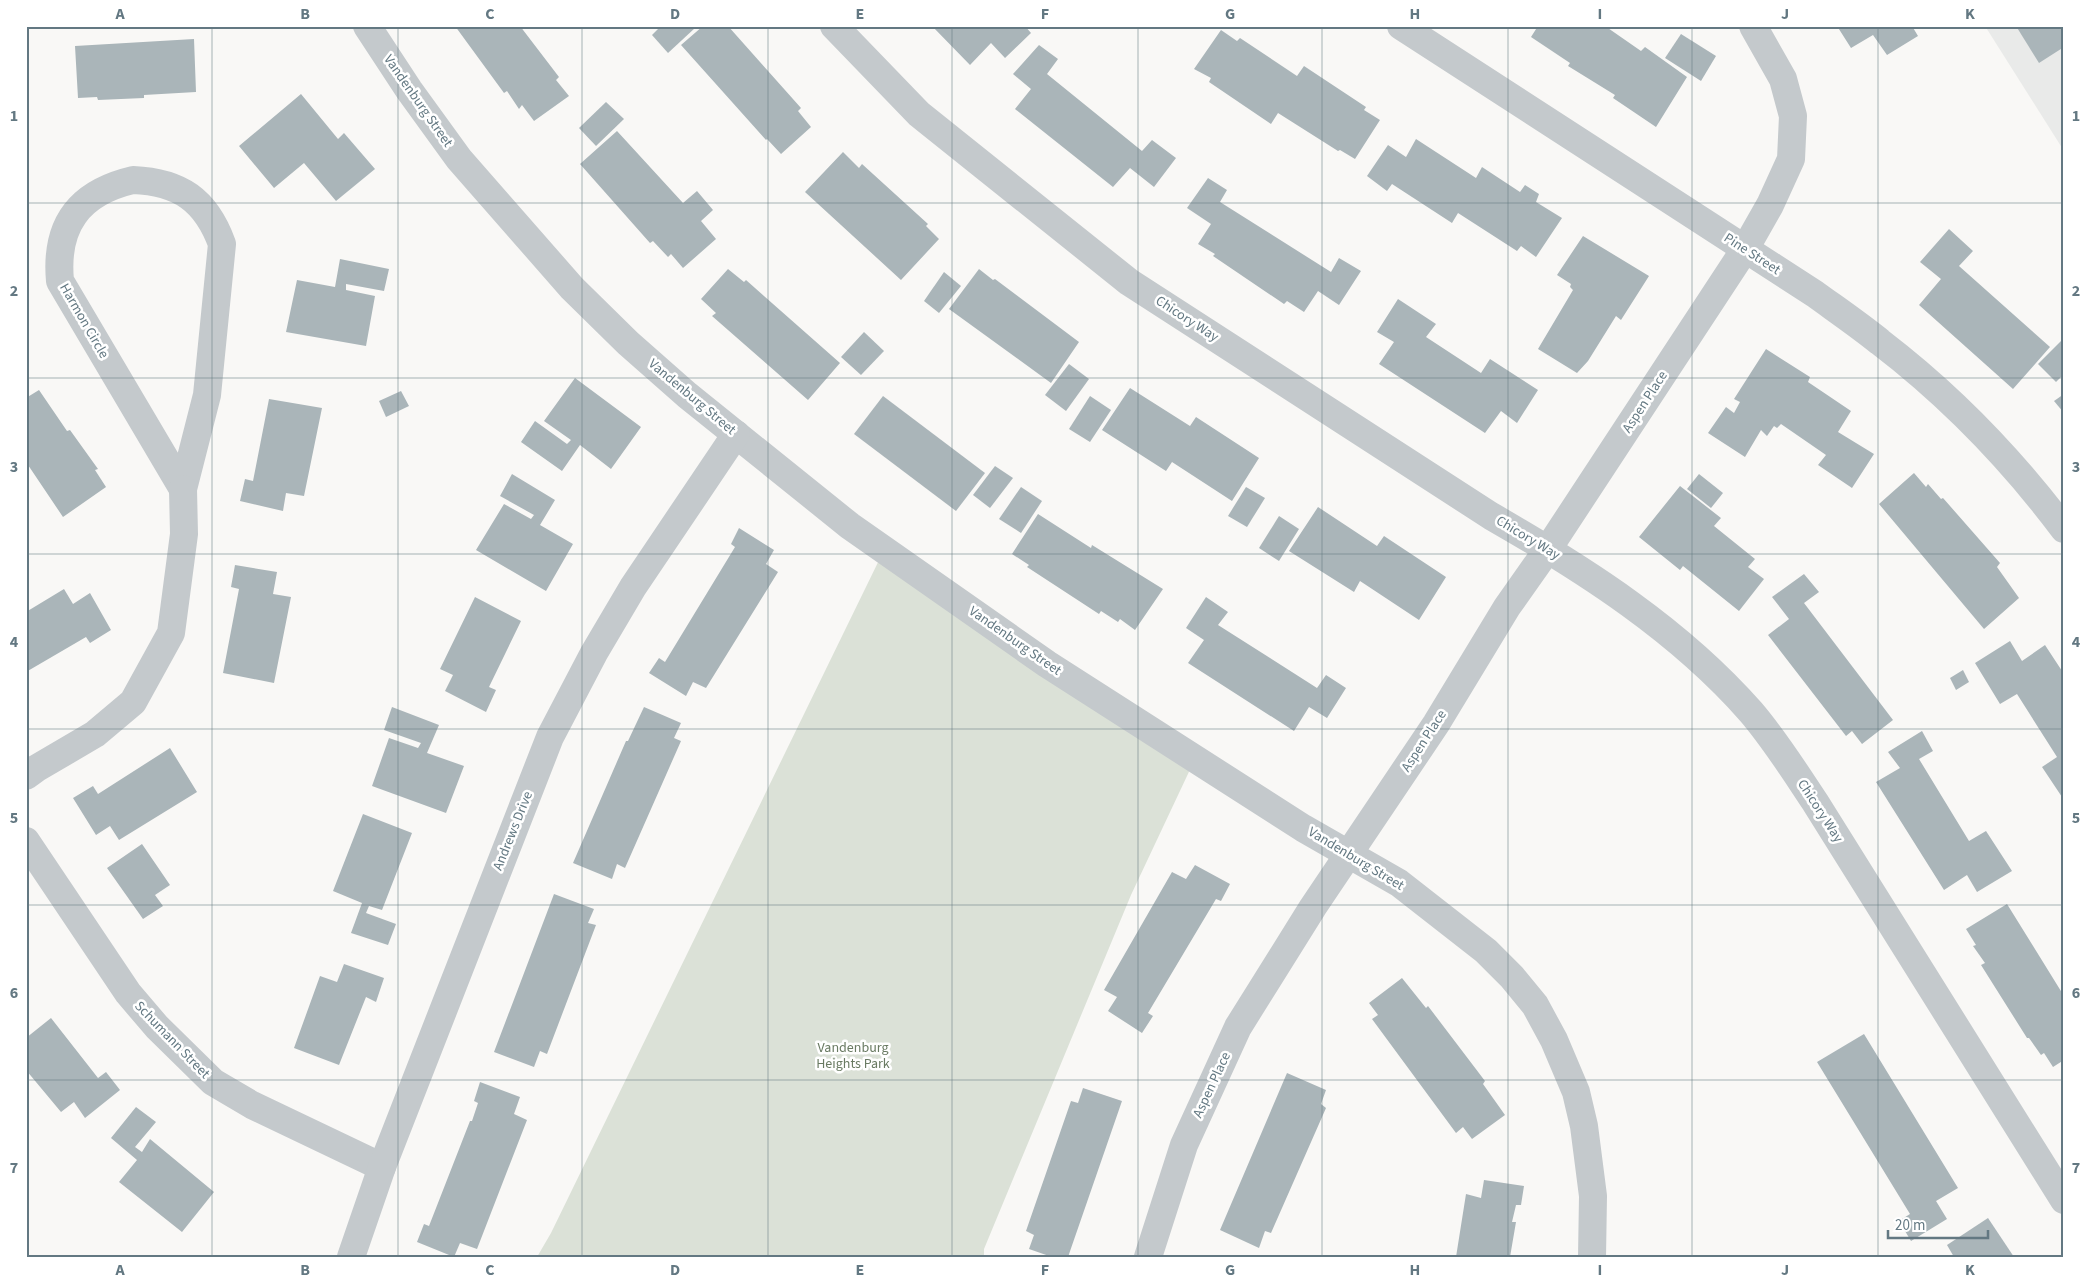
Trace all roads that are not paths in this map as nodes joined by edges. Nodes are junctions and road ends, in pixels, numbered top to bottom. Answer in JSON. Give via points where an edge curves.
{"nodes":[{"id":1,"x":367,"y":26,"type":"edge"},
{"id":2,"x":834,"y":26,"type":"edge"},
{"id":3,"x":1402,"y":26,"type":"edge"},
{"id":4,"x":1753,"y":26,"type":"edge"},
{"id":5,"x":1745,"y":249,"type":"junction"},
{"id":6,"x":736,"y":434,"type":"junction"},
{"id":7,"x":183,"y":489,"type":"junction"},
{"id":8,"x":2064,"y":529,"type":"edge"},
{"id":9,"x":1548,"y":549,"type":"junction"},
{"id":10,"x":26,"y":776,"type":"edge"},
{"id":11,"x":26,"y":841,"type":"edge"},
{"id":12,"x":1349,"y":855,"type":"junction"},
{"id":13,"x":382,"y":1167,"type":"junction"},
{"id":14,"x":2064,"y":1200,"type":"edge"},
{"id":15,"x":351,"y":1257,"type":"edge"},
{"id":16,"x":1148,"y":1257,"type":"edge"},
{"id":17,"x":1592,"y":1257,"type":"edge"}],
"edges":[{"from":1,"to":6,"type":"street","name":"Vandenburg Street","via":[[459,159],[572,288],[628,343]]},
{"from":2,"to":9,"type":"street","name":"Chicory Way","via":[[919,114],[1129,282],[1483,511]]},
{"from":3,"to":5,"type":"street","name":"Pine Street"},
{"from":4,"to":5,"type":"street","name":"Aspen Place","via":[[1783,79],[1793,116],[1791,159]]},
{"from":5,"to":8,"type":"street","name":"Pine Street","via":[[1816,294],[1924,379],[2033,488]]},
{"from":5,"to":9,"type":"street","name":"Aspen Place"},
{"from":6,"to":12,"type":"street","name":"Vandenburg Street","via":[[850,526],[1047,664]]},
{"from":6,"to":13,"type":"street","name":"Andrews Drive","via":[[628,595],[550,737]]},
{"from":7,"to":7,"type":"street","name":"Harmon Circle","via":[[207,395],[222,244],[215,225],[189,196],[172,186],[133,180],[98,192],[73,216],[60,247],[60,282]]},
{"from":7,"to":10,"type":"street","name":"Harmon Circle","via":[[184,534],[171,633],[132,702],[95,734]]},
{"from":9,"to":12,"type":"street","name":"Aspen Place","via":[[1507,607],[1436,724]]},
{"from":9,"to":14,"type":"street","name":"Chicory Way","via":[[1637,608],[1704,665],[1751,712],[1815,802]]},
{"from":11,"to":13,"type":"street","name":"Schumann Street","via":[[128,993],[157,1027],[213,1082],[252,1105]]},
{"from":12,"to":16,"type":"street","name":"Aspen Place","via":[[1312,907],[1238,1027],[1184,1145]]},
{"from":12,"to":17,"type":"street","name":"Vandenburg Street","via":[[1399,883],[1486,951],[1512,976],[1534,1005],[1554,1040],[1576,1092],[1584,1126],[1593,1196]]},
{"from":13,"to":15,"type":"street","name":"Andrews Drive"}]}
